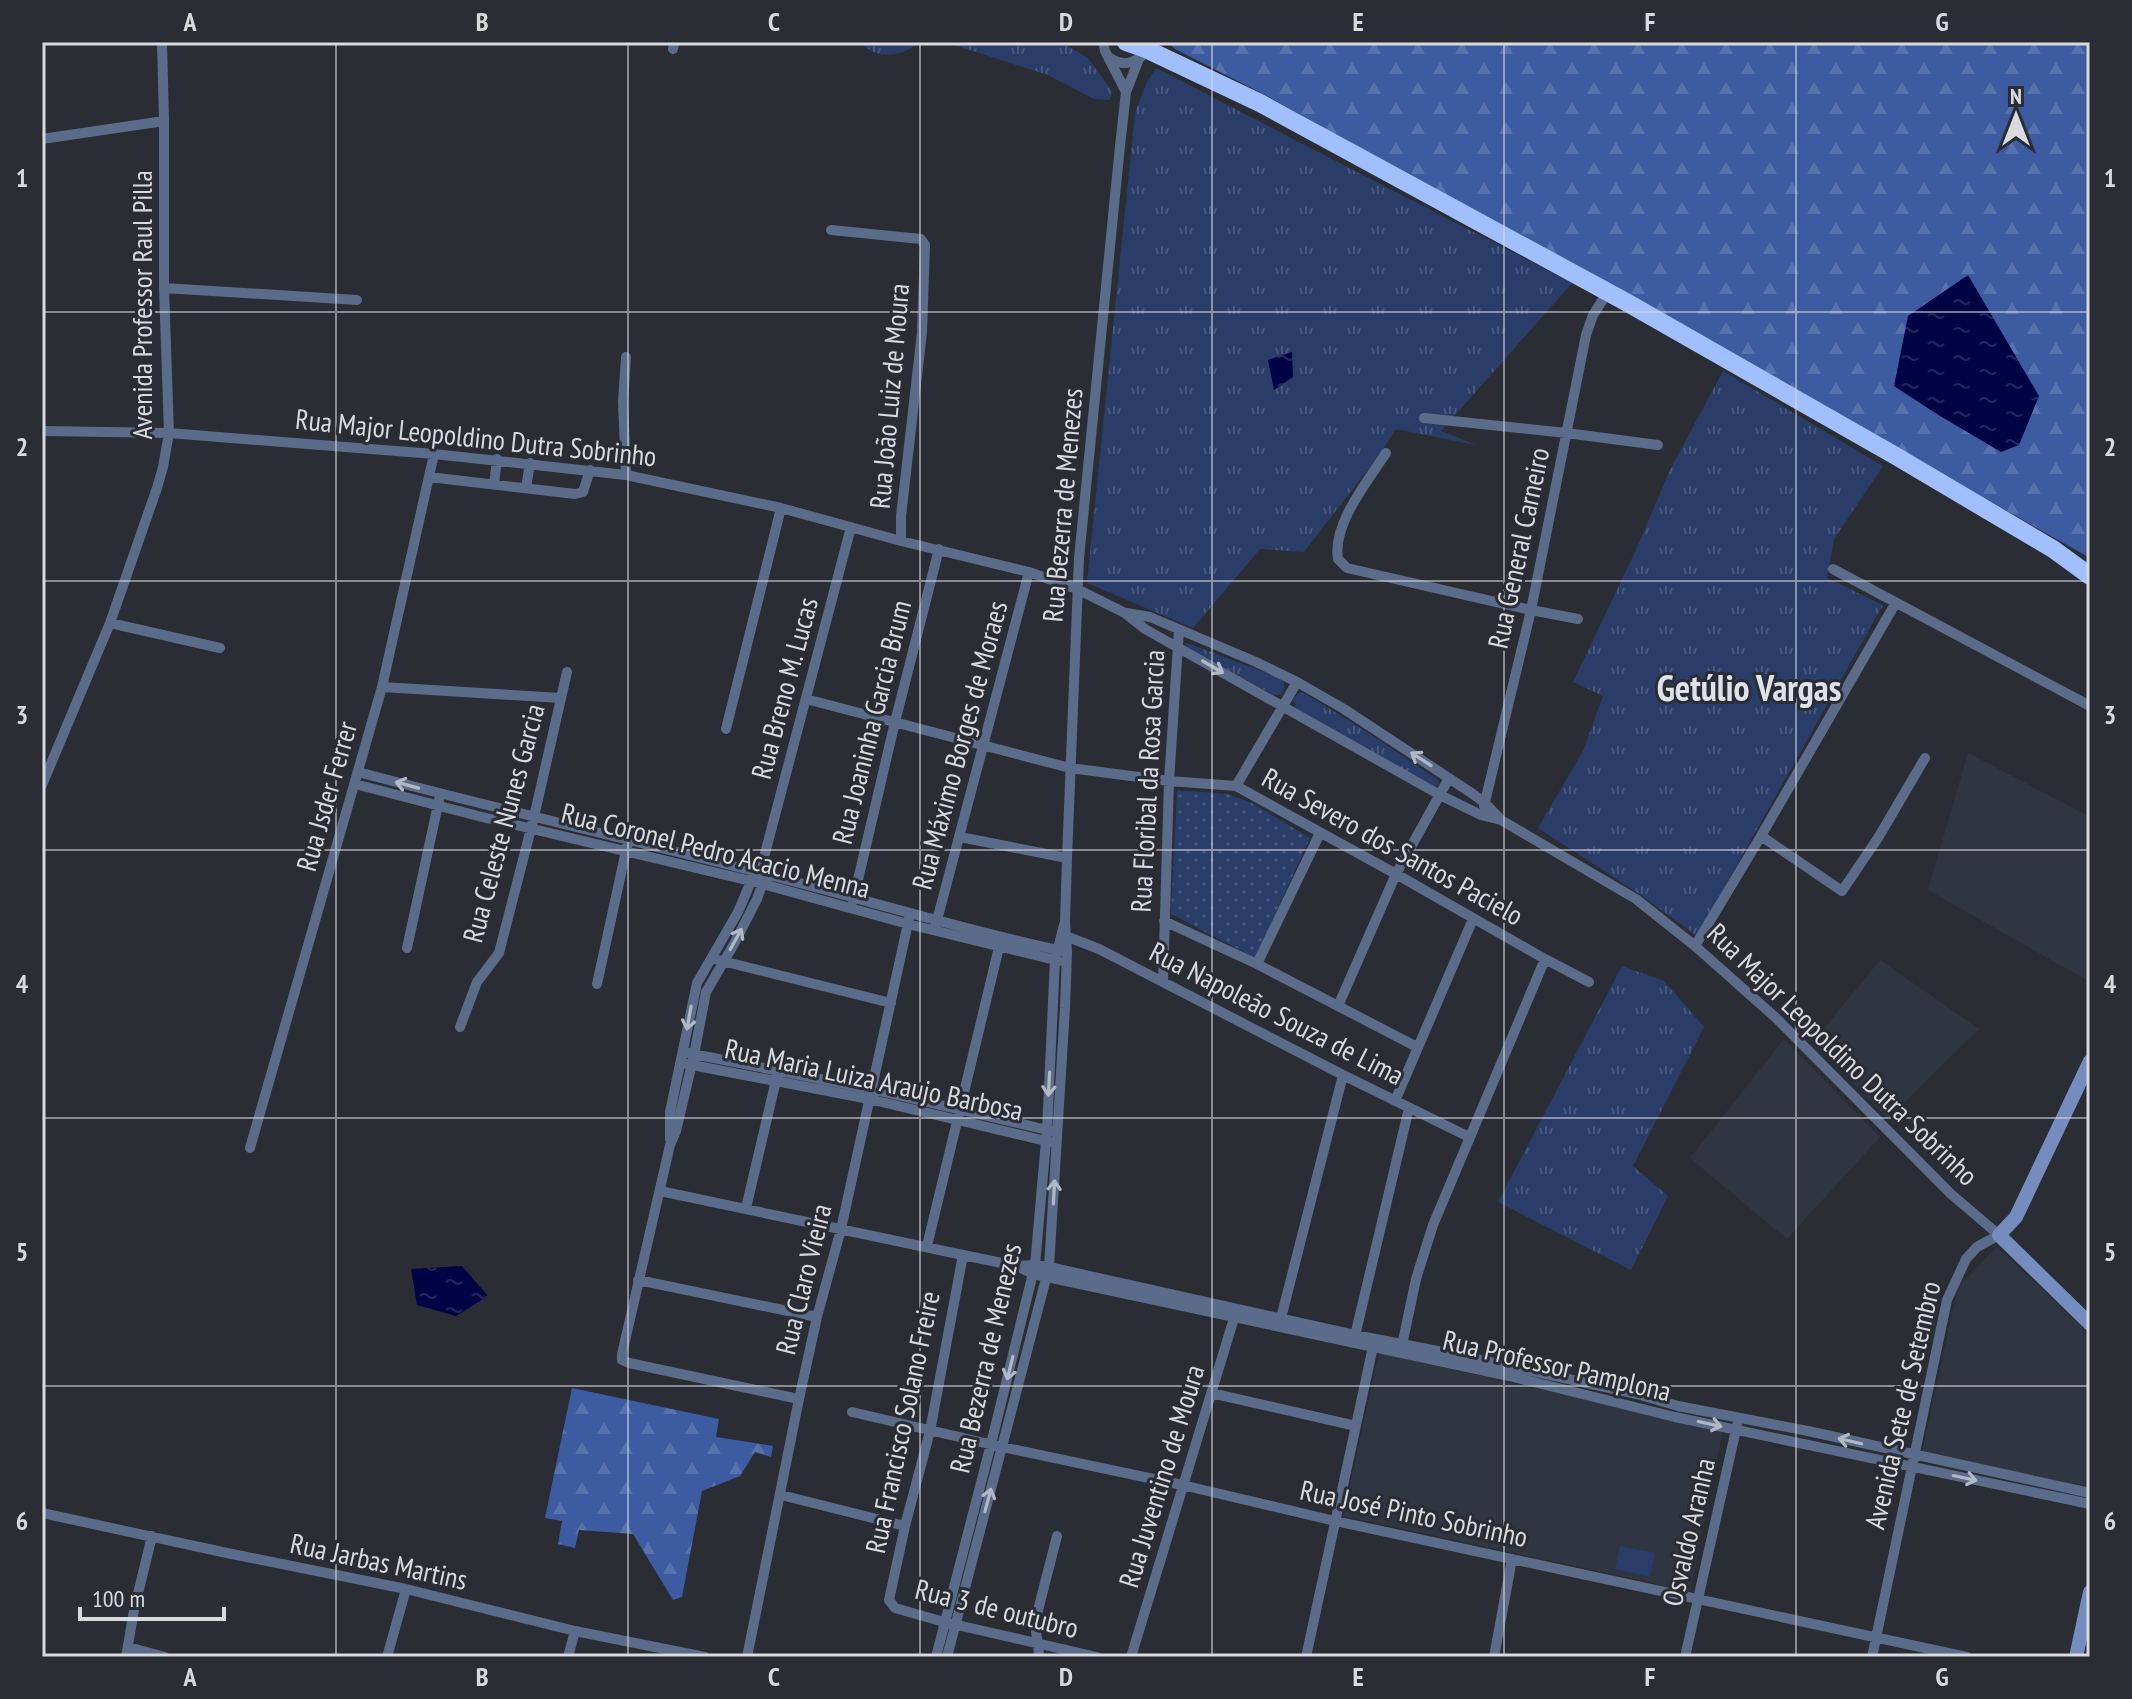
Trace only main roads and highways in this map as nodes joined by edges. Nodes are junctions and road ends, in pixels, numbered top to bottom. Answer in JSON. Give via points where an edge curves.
{"nodes":[{"id":1,"x":1126,"y":42,"type":"edge"},
{"id":2,"x":1144,"y":50,"type":"edge"},
{"id":3,"x":2053,"y":549,"type":"junction"},
{"id":4,"x":2090,"y":566,"type":"edge"},
{"id":5,"x":2090,"y":576,"type":"edge"}],
"edges":[{"from":1,"to":2,"type":"highway"},
{"from":2,"to":3,"type":"highway","via":[[1260,103],[1607,293]]},
{"from":3,"to":4,"type":"highway"},
{"from":3,"to":5,"type":"highway"}]}
